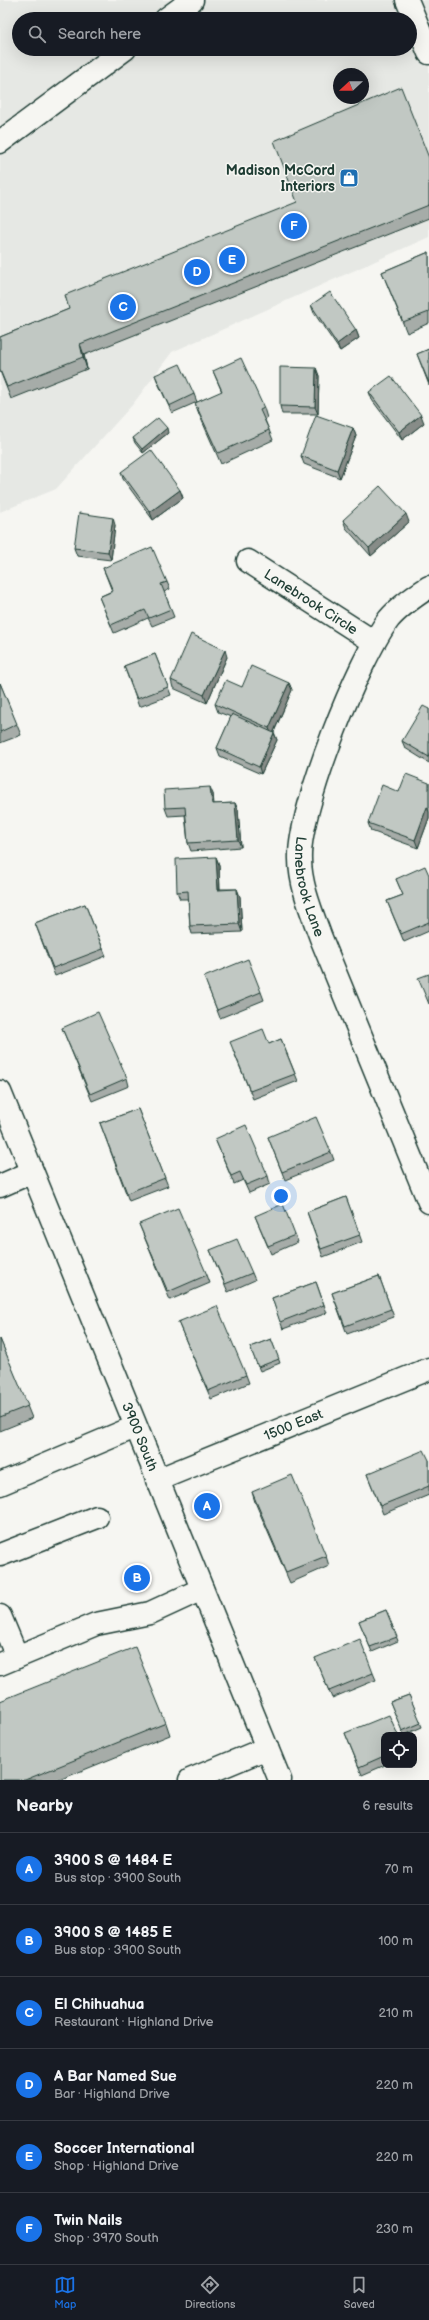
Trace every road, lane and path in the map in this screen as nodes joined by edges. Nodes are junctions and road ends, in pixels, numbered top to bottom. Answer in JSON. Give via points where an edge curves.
{"nodes":[{"id":1,"x":192,"y":0,"type":"edge"},
{"id":2,"x":407,"y":0,"type":"edge"},
{"id":3,"x":176,"y":12,"type":"edge"},
{"id":4,"x":412,"y":12,"type":"edge"},
{"id":5,"x":417,"y":24,"type":"edge"},
{"id":6,"x":429,"y":53,"type":"edge"},
{"id":7,"x":116,"y":56,"type":"edge"},
{"id":8,"x":0,"y":142,"type":"edge"},
{"id":9,"x":248,"y":561,"type":"dead end"},
{"id":10,"x":429,"y":587,"type":"edge"},
{"id":11,"x":374,"y":642,"type":"junction"},
{"id":12,"x":0,"y":1092,"type":"edge"},
{"id":13,"x":32,"y":1172,"type":"junction"},
{"id":14,"x":0,"y":1186,"type":"edge"},
{"id":15,"x":429,"y":1202,"type":"edge"},
{"id":16,"x":429,"y":1369,"type":"edge"},
{"id":17,"x":135,"y":1427,"type":"junction"},
{"id":18,"x":157,"y":1480,"type":"junction"},
{"id":19,"x":0,"y":1484,"type":"edge"},
{"id":20,"x":98,"y":1516,"type":"dead end"},
{"id":21,"x":0,"y":1555,"type":"edge"},
{"id":22,"x":202,"y":1588,"type":"junction"},
{"id":23,"x":0,"y":1616,"type":"edge"},
{"id":24,"x":8,"y":1660,"type":"edge"},
{"id":25,"x":267,"y":1748,"type":"junction"},
{"id":26,"x":190,"y":1780,"type":"edge"},
{"id":27,"x":280,"y":1780,"type":"edge"}],
"edges":[{"from":1,"to":3,"type":"street"},
{"from":2,"to":4,"type":"street"},
{"from":5,"to":6,"type":"street"},
{"from":7,"to":8,"type":"street"},
{"from":9,"to":11,"type":"street","name":"Lanebrook Circle"},
{"from":10,"to":11,"type":"street","name":"Lanebrook Lane","via":[[390,618]]},
{"from":11,"to":15,"type":"street","name":"Lanebrook Lane","via":[[353,686],[322,764],[306,814],[300,859],[308,899],[321,938]]},
{"from":12,"to":13,"type":"street","name":"3900 South"},
{"from":13,"to":14,"type":"street"},
{"from":13,"to":17,"type":"street","name":"3900 South"},
{"from":16,"to":18,"type":"street","name":"1500 East"},
{"from":17,"to":18,"type":"street","name":"3900 South"},
{"from":17,"to":19,"type":"street"},
{"from":18,"to":22,"type":"street","name":"3900 South"},
{"from":20,"to":21,"type":"street"},
{"from":22,"to":24,"type":"street","via":[[150,1613],[96,1624]]},
{"from":22,"to":25,"type":"street","name":"3900 South"},
{"from":23,"to":24,"type":"street"},
{"from":25,"to":26,"type":"street"},
{"from":25,"to":27,"type":"street","name":"3900 South"}]}
